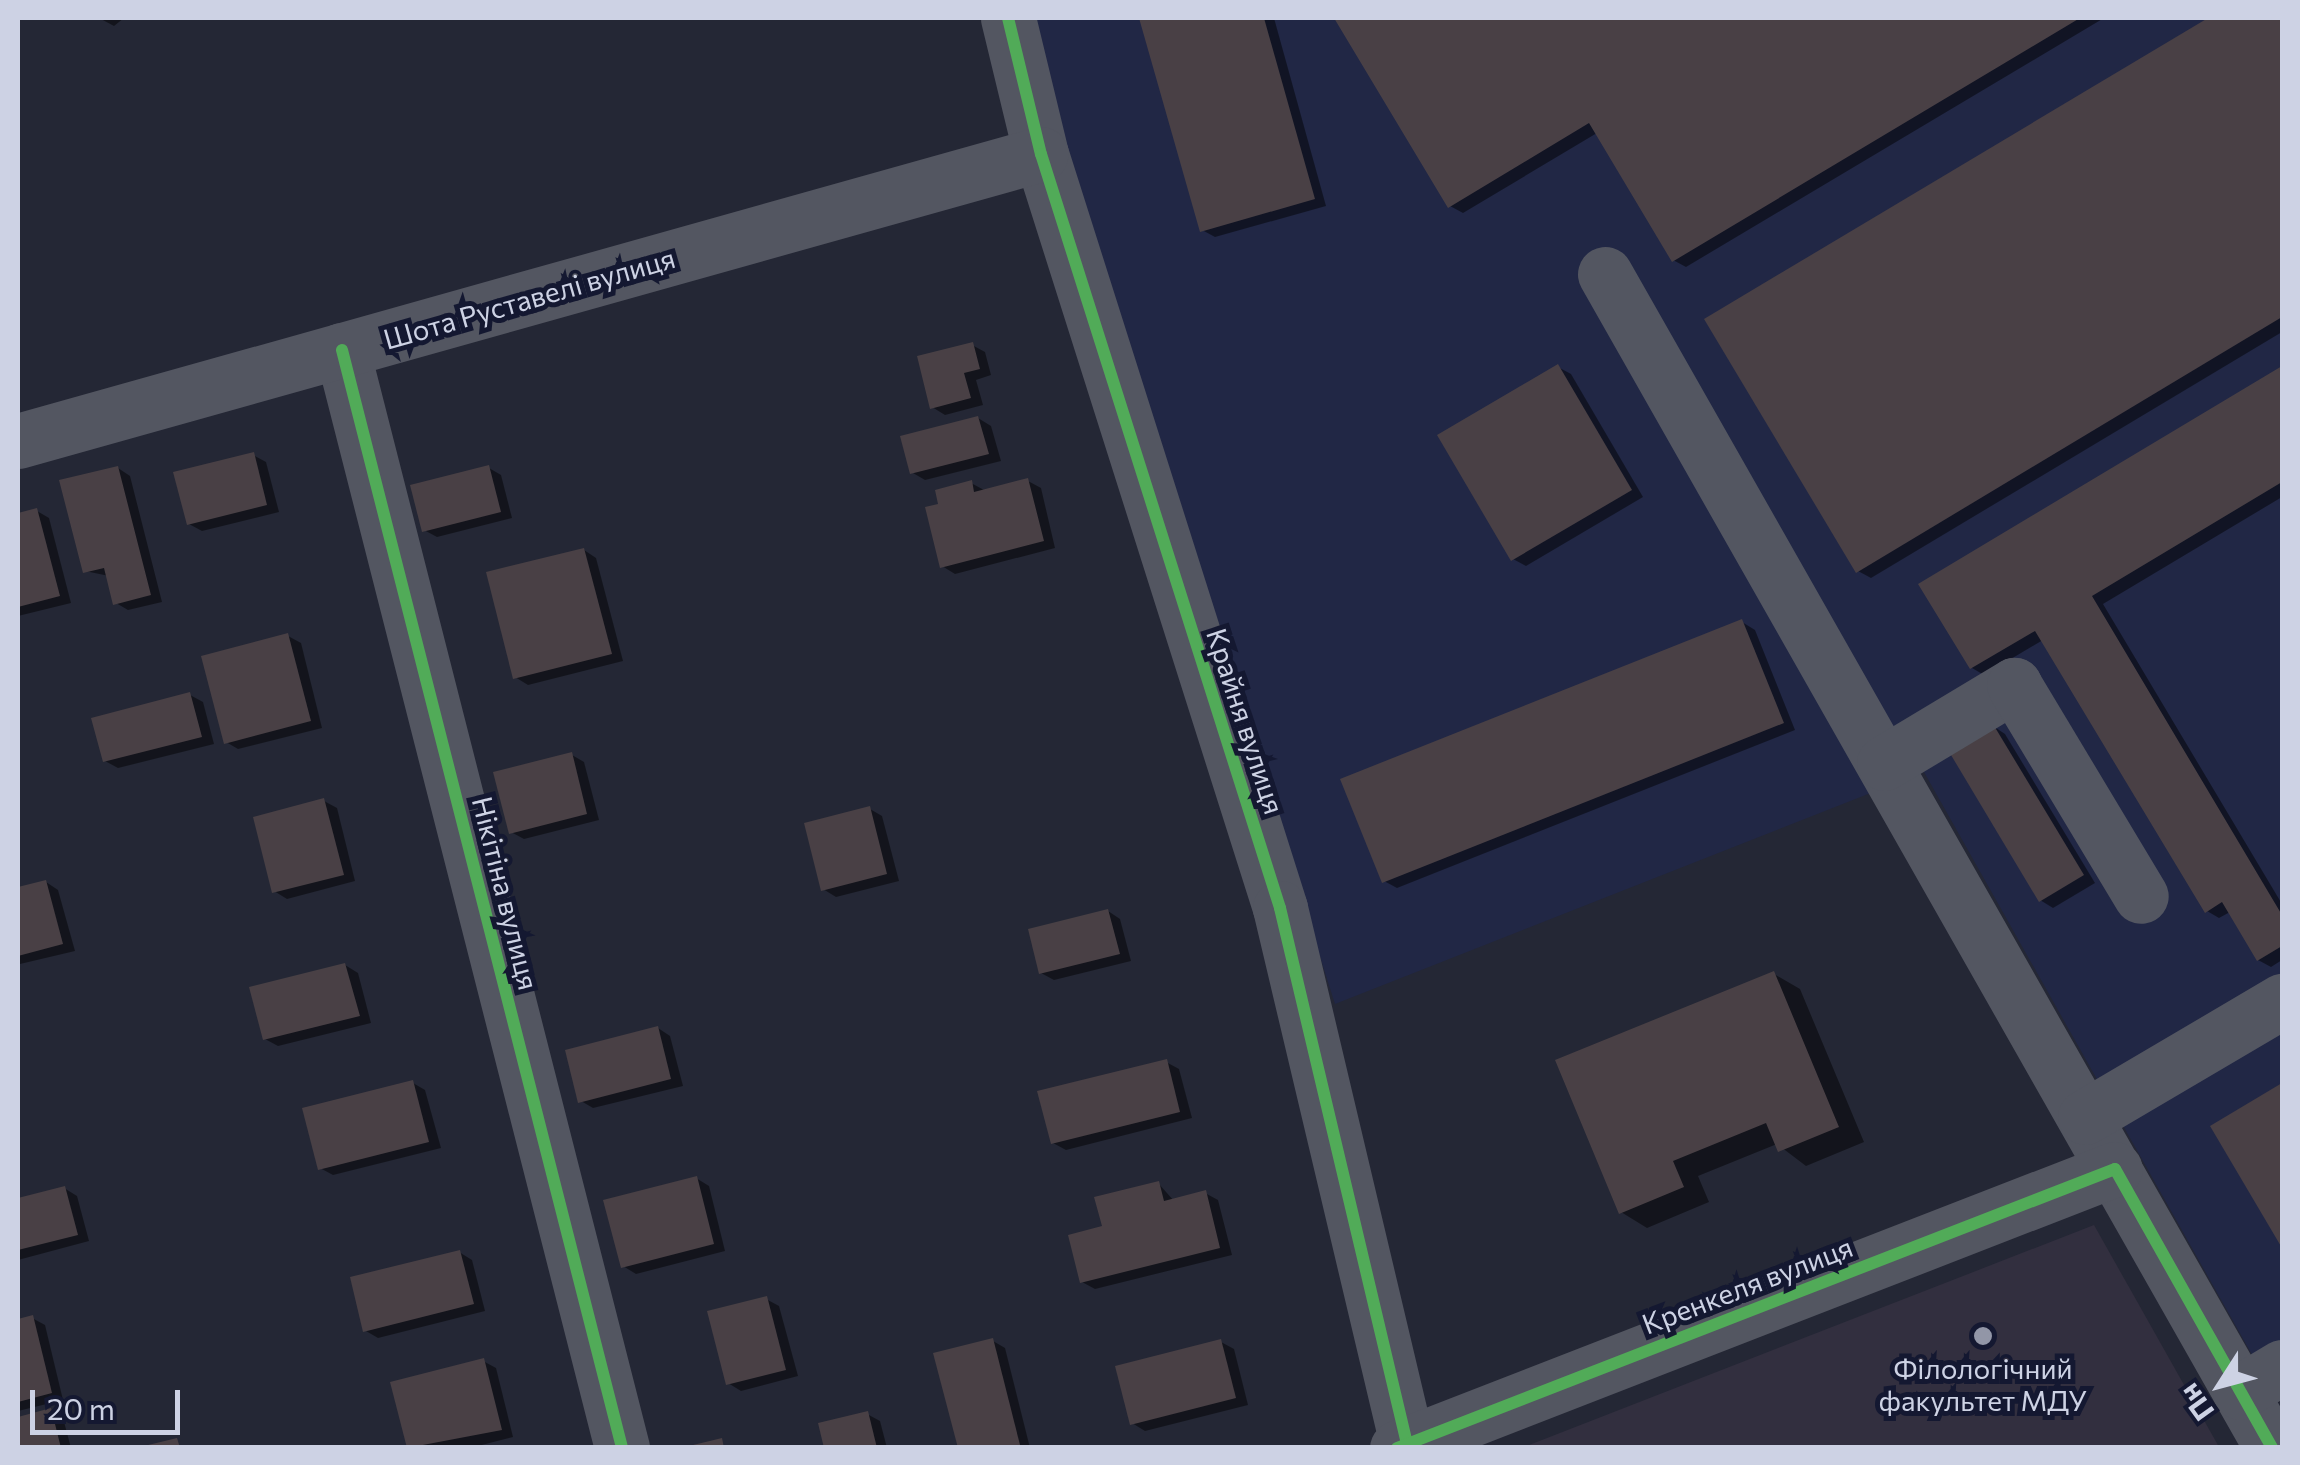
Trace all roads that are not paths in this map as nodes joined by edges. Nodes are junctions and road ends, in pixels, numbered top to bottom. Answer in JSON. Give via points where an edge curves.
{"nodes":[{"id":1,"x":1008,"y":18,"type":"edge"},
{"id":2,"x":1041,"y":154,"type":"junction"},
{"id":3,"x":1605,"y":274,"type":"dead end"},
{"id":4,"x":342,"y":350,"type":"junction"},
{"id":5,"x":18,"y":441,"type":"edge"},
{"id":6,"x":1884,"y":763,"type":"junction"},
{"id":7,"x":2141,"y":896,"type":"dead end"},
{"id":8,"x":2282,"y":1001,"type":"edge"},
{"id":9,"x":2085,"y":1116,"type":"junction"},
{"id":10,"x":2114,"y":1169,"type":"junction"},
{"id":11,"x":2262,"y":1380,"type":"edge"},
{"id":12,"x":1404,"y":1447,"type":"edge"},
{"id":13,"x":622,"y":1448,"type":"edge"},
{"id":14,"x":2272,"y":1448,"type":"edge"}],
"edges":[{"from":1,"to":2,"type":"street","name":"Крайня вулиця"},
{"from":2,"to":4,"type":"street","name":"Шота Руставелі вулиця"},
{"from":2,"to":12,"type":"street","name":"Крайня вулиця","via":[[1280,908]]},
{"from":3,"to":6,"type":"street"},
{"from":4,"to":5,"type":"street","name":"Шота Руставелі вулиця"},
{"from":4,"to":13,"type":"street","name":"Нікітіна вулиця"},
{"from":6,"to":7,"type":"street","via":[[2014,685]]},
{"from":6,"to":9,"type":"street"},
{"from":8,"to":9,"type":"street"},
{"from":9,"to":10,"type":"street"},
{"from":10,"to":11,"type":"street"},
{"from":10,"to":12,"type":"street","name":"Кренкеля вулиця"},
{"from":11,"to":14,"type":"street"}]}
